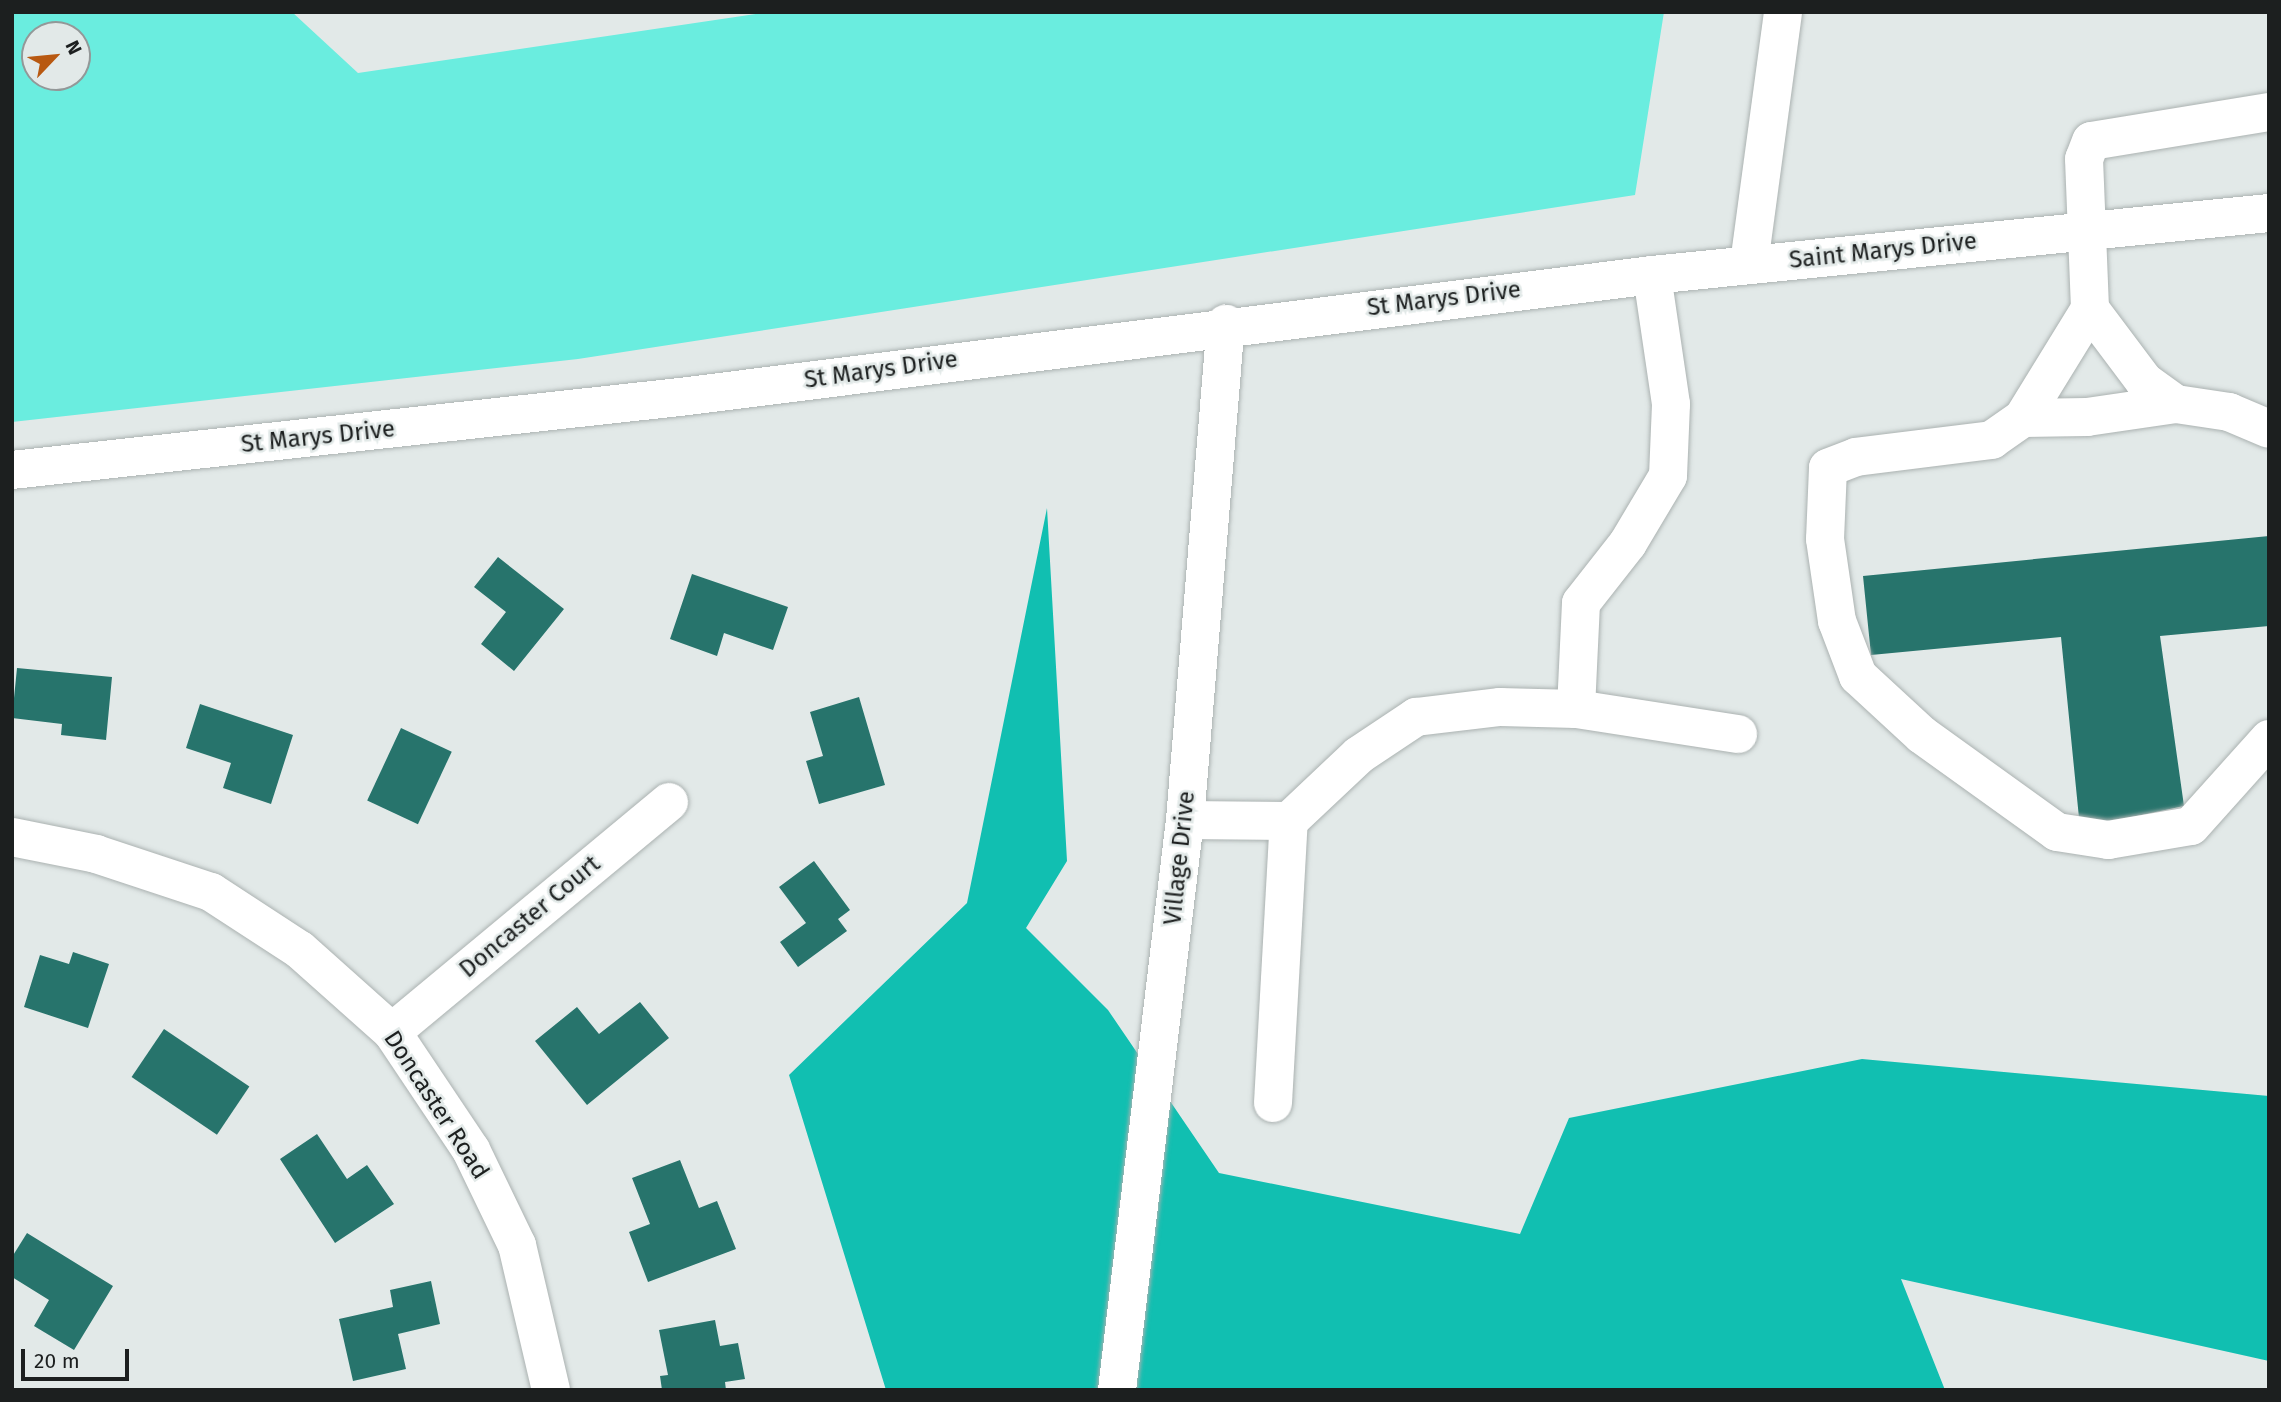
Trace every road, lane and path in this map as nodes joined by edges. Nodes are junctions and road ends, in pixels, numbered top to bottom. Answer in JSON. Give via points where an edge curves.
{"nodes":[{"id":1,"x":1783,"y":12,"type":"edge"},
{"id":2,"x":2269,"y":112,"type":"edge"},
{"id":3,"x":2269,"y":213,"type":"edge"},
{"id":4,"x":2091,"y":230,"type":"junction"},
{"id":5,"x":1749,"y":264,"type":"junction"},
{"id":6,"x":1652,"y":275,"type":"junction"},
{"id":7,"x":2090,"y":309,"type":"junction"},
{"id":8,"x":1227,"y":324,"type":"junction"},
{"id":9,"x":2176,"y":404,"type":"junction"},
{"id":10,"x":2023,"y":418,"type":"junction"},
{"id":11,"x":2269,"y":429,"type":"edge"},
{"id":12,"x":12,"y":470,"type":"edge"},
{"id":13,"x":1576,"y":709,"type":"junction"},
{"id":14,"x":1738,"y":734,"type":"dead end"},
{"id":15,"x":2269,"y":739,"type":"edge"},
{"id":16,"x":668,"y":802,"type":"dead end"},
{"id":17,"x":1185,"y":820,"type":"junction"},
{"id":18,"x":1289,"y":821,"type":"junction"},
{"id":19,"x":12,"y":838,"type":"edge"},
{"id":20,"x":392,"y":1032,"type":"junction"},
{"id":21,"x":1273,"y":1103,"type":"dead end"},
{"id":22,"x":551,"y":1390,"type":"edge"},
{"id":23,"x":1117,"y":1390,"type":"edge"}],
"edges":[{"from":1,"to":5,"type":"street"},
{"from":2,"to":4,"type":"street","via":[[2091,141],[2084,159]]},
{"from":3,"to":4,"type":"street","name":"Saint Marys Drive"},
{"from":4,"to":5,"type":"street","name":"Saint Marys Drive"},
{"from":4,"to":7,"type":"street"},
{"from":5,"to":6,"type":"street","name":"St Marys Drive"},
{"from":6,"to":8,"type":"street","name":"St Marys Drive"},
{"from":6,"to":13,"type":"street","via":[[1671,404],[1668,476],[1628,543],[1581,603]]},
{"from":7,"to":9,"type":"street","via":[[2144,381]]},
{"from":7,"to":10,"type":"street"},
{"from":8,"to":12,"type":"street","name":"St Marys Drive","via":[[680,397]]},
{"from":8,"to":17,"type":"street","name":"Village Drive"},
{"from":9,"to":10,"type":"street","via":[[2087,418]]},
{"from":9,"to":11,"type":"street","via":[[2229,412]]},
{"from":10,"to":15,"type":"street","via":[[1992,440],[1856,457],[1828,468],[1825,540],[1837,621],[1858,676],[1922,735],[2057,832],[2109,840],[2191,826]]},
{"from":13,"to":14,"type":"street"},
{"from":13,"to":18,"type":"street","via":[[1500,707],[1416,717],[1359,755]]},
{"from":16,"to":20,"type":"street","name":"Doncaster Court"},
{"from":17,"to":18,"type":"street"},
{"from":17,"to":23,"type":"street","name":"Village Drive"},
{"from":18,"to":21,"type":"street"},
{"from":19,"to":20,"type":"street","name":"Doncaster Road","via":[[96,854],[212,892],[300,950]]},
{"from":20,"to":22,"type":"street","name":"Doncaster Road","via":[[471,1150],[517,1245]]}]}
